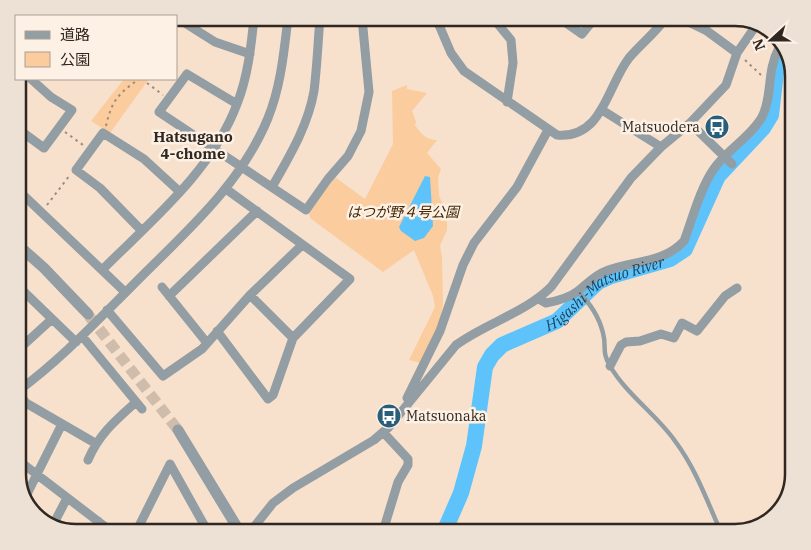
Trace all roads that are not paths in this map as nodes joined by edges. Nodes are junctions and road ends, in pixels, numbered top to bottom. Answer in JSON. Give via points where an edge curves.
{"nodes":[{"id":1,"x":190,"y":26,"type":"edge"},
{"id":2,"x":253,"y":26,"type":"edge"},
{"id":3,"x":287,"y":26,"type":"edge"},
{"id":4,"x":319,"y":26,"type":"edge"},
{"id":5,"x":363,"y":26,"type":"edge"},
{"id":6,"x":440,"y":26,"type":"edge"},
{"id":7,"x":499,"y":26,"type":"edge"},
{"id":8,"x":570,"y":26,"type":"edge"},
{"id":9,"x":588,"y":26,"type":"edge"},
{"id":10,"x":660,"y":26,"type":"edge"},
{"id":11,"x":697,"y":26,"type":"edge"},
{"id":12,"x":753,"y":30,"type":"edge"},
{"id":13,"x":778,"y":51,"type":"edge"},
{"id":14,"x":737,"y":53,"type":"junction"},
{"id":15,"x":250,"y":54,"type":"junction"},
{"id":16,"x":32,"y":80,"type":"edge"},
{"id":17,"x":507,"y":102,"type":"junction"},
{"id":18,"x":237,"y":104,"type":"junction"},
{"id":19,"x":602,"y":110,"type":"junction"},
{"id":20,"x":690,"y":123,"type":"junction"},
{"id":21,"x":548,"y":130,"type":"junction"},
{"id":22,"x":26,"y":135,"type":"edge"},
{"id":23,"x":661,"y":147,"type":"junction"},
{"id":24,"x":213,"y":150,"type":"junction"},
{"id":25,"x":728,"y":160,"type":"junction"},
{"id":26,"x":242,"y":168,"type":"junction"},
{"id":27,"x":272,"y":187,"type":"junction"},
{"id":28,"x":226,"y":189,"type":"junction"},
{"id":29,"x":180,"y":192,"type":"junction"},
{"id":30,"x":26,"y":197,"type":"edge"},
{"id":31,"x":257,"y":211,"type":"junction"},
{"id":32,"x":141,"y":230,"type":"junction"},
{"id":33,"x":302,"y":245,"type":"junction"},
{"id":34,"x":26,"y":252,"type":"edge"},
{"id":35,"x":102,"y":268,"type":"junction"},
{"id":36,"x":162,"y":287,"type":"dead end"},
{"id":37,"x":737,"y":288,"type":"dead end"},
{"id":38,"x":125,"y":292,"type":"junction"},
{"id":39,"x":578,"y":292,"type":"junction"},
{"id":40,"x":26,"y":294,"type":"edge"},
{"id":41,"x":250,"y":295,"type":"junction"},
{"id":42,"x":169,"y":296,"type":"junction"},
{"id":43,"x":539,"y":299,"type":"junction"},
{"id":44,"x":107,"y":310,"type":"junction"},
{"id":45,"x":88,"y":314,"type":"tunnel mouth"},
{"id":46,"x":52,"y":319,"type":"junction"},
{"id":47,"x":217,"y":332,"type":"junction"},
{"id":48,"x":293,"y":338,"type":"junction"},
{"id":49,"x":79,"y":339,"type":"junction"},
{"id":50,"x":26,"y":343,"type":"edge"},
{"id":51,"x":207,"y":343,"type":"junction"},
{"id":52,"x":610,"y":366,"type":"junction"},
{"id":53,"x":26,"y":388,"type":"edge"},
{"id":54,"x":26,"y":403,"type":"edge"},
{"id":55,"x":401,"y":412,"type":"junction"},
{"id":56,"x":62,"y":424,"type":"junction"},
{"id":57,"x":178,"y":430,"type":"tunnel mouth"},
{"id":58,"x":383,"y":432,"type":"junction"},
{"id":59,"x":95,"y":443,"type":"junction"},
{"id":60,"x":88,"y":460,"type":"dead end"},
{"id":61,"x":26,"y":466,"type":"edge"},
{"id":62,"x":37,"y":474,"type":"junction"},
{"id":63,"x":29,"y":490,"type":"edge"},
{"id":64,"x":67,"y":498,"type":"junction"},
{"id":65,"x":56,"y":520,"type":"edge"},
{"id":66,"x":98,"y":521,"type":"junction"},
{"id":67,"x":96,"y":524,"type":"edge"},
{"id":68,"x":102,"y":524,"type":"edge"},
{"id":69,"x":140,"y":524,"type":"edge"},
{"id":70,"x":204,"y":524,"type":"edge"},
{"id":71,"x":235,"y":524,"type":"edge"},
{"id":72,"x":256,"y":524,"type":"edge"},
{"id":73,"x":385,"y":524,"type":"edge"},
{"id":74,"x":718,"y":524,"type":"edge"}],
"edges":[{"from":1,"to":15,"type":"street","via":[[215,42]]},
{"from":2,"to":15,"type":"street"},
{"from":3,"to":26,"type":"street","via":[[277,90],[268,117]]},
{"from":4,"to":27,"type":"street","via":[[310,107],[294,150]]},
{"from":5,"to":27,"type":"street","via":[[369,92],[365,118],[355,144],[306,210]]},
{"from":6,"to":17,"type":"street","via":[[464,72]]},
{"from":7,"to":17,"type":"street","via":[[511,40],[513,64]]},
{"from":8,"to":9,"type":"street","via":[[582,34]]},
{"from":10,"to":19,"type":"street","via":[[629,58]]},
{"from":11,"to":14,"type":"street"},
{"from":12,"to":14,"type":"street"},
{"from":13,"to":25,"type":"street","via":[[771,65],[763,115]]},
{"from":14,"to":20,"type":"street","via":[[726,85]]},
{"from":15,"to":18,"type":"street"},
{"from":16,"to":22,"type":"street","via":[[72,110],[44,148]]},
{"from":17,"to":21,"type":"street"},
{"from":18,"to":24,"type":"street"},
{"from":18,"to":24,"type":"street","via":[[187,74],[158,112]]},
{"from":19,"to":21,"type":"street","via":[[578,133],[557,135]]},
{"from":19,"to":23,"type":"street"},
{"from":20,"to":23,"type":"street"},
{"from":20,"to":25,"type":"street"},
{"from":21,"to":55,"type":"street","via":[[517,187],[474,244],[463,265],[440,331]]},
{"from":23,"to":43,"type":"street","via":[[631,178]]},
{"from":24,"to":26,"type":"street"},
{"from":24,"to":29,"type":"street"},
{"from":25,"to":39,"type":"street","via":[[712,172],[684,241],[676,249],[655,259],[606,271]]},
{"from":26,"to":27,"type":"street"},
{"from":26,"to":28,"type":"street"},
{"from":28,"to":31,"type":"street"},
{"from":28,"to":38,"type":"street"},
{"from":29,"to":32,"type":"street"},
{"from":29,"to":32,"type":"street","via":[[144,158],[103,133],[76,170],[100,188]]},
{"from":30,"to":35,"type":"street"},
{"from":31,"to":33,"type":"street"},
{"from":31,"to":42,"type":"street"},
{"from":32,"to":35,"type":"street"},
{"from":33,"to":41,"type":"street"},
{"from":33,"to":48,"type":"street","via":[[353,282]]},
{"from":34,"to":45,"type":"street"},
{"from":35,"to":38,"type":"street"},
{"from":36,"to":42,"type":"street"},
{"from":37,"to":52,"type":"street","via":[[725,296],[697,331],[682,323],[674,338],[661,334],[626,342]]},
{"from":38,"to":44,"type":"street"},
{"from":39,"to":43,"type":"street","via":[[546,304]]},
{"from":39,"to":52,"type":"lane","via":[[593,309],[604,335],[604,352]]},
{"from":40,"to":46,"type":"street"},
{"from":41,"to":47,"type":"street"},
{"from":41,"to":48,"type":"street"},
{"from":42,"to":51,"type":"street"},
{"from":43,"to":55,"type":"street","via":[[456,345]]},
{"from":44,"to":49,"type":"street"},
{"from":44,"to":51,"type":"street","via":[[163,376]]},
{"from":46,"to":49,"type":"street"},
{"from":46,"to":50,"type":"street"},
{"from":47,"to":48,"type":"street","via":[[268,399],[273,395]]},
{"from":47,"to":51,"type":"street"},
{"from":49,"to":53,"type":"street"},
{"from":49,"to":59,"type":"street","via":[[139,406],[107,427]]},
{"from":52,"to":74,"type":"lane","via":[[620,382],[676,441],[695,471]]},
{"from":54,"to":56,"type":"street"},
{"from":55,"to":58,"type":"street"},
{"from":56,"to":59,"type":"street"},
{"from":56,"to":62,"type":"street"},
{"from":57,"to":71,"type":"street"},
{"from":58,"to":72,"type":"street","via":[[293,488],[273,503]]},
{"from":58,"to":73,"type":"street","via":[[408,459]]},
{"from":59,"to":60,"type":"street"},
{"from":61,"to":62,"type":"street"},
{"from":62,"to":63,"type":"street"},
{"from":62,"to":64,"type":"street"},
{"from":64,"to":65,"type":"street"},
{"from":64,"to":66,"type":"street"},
{"from":66,"to":67,"type":"street"},
{"from":66,"to":68,"type":"street"},
{"from":69,"to":70,"type":"street","via":[[170,464]]}]}
